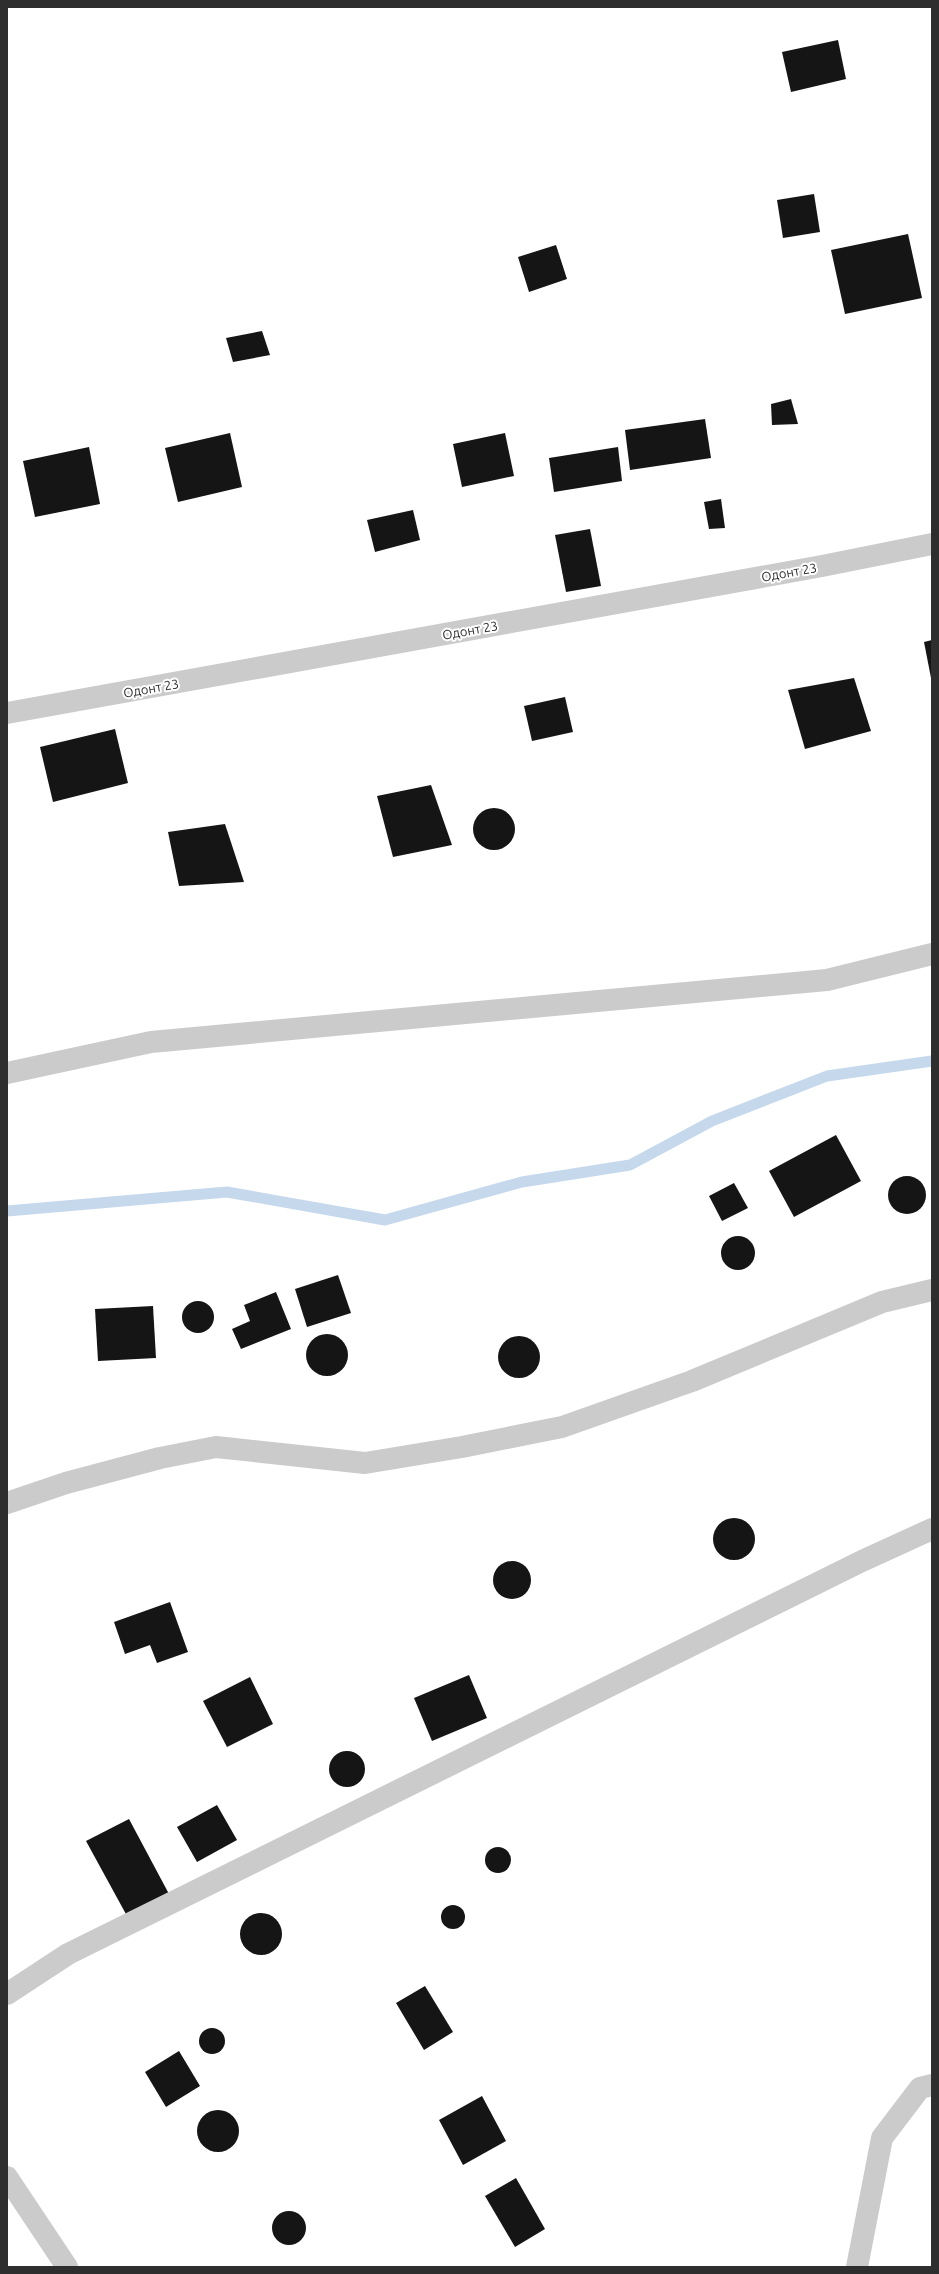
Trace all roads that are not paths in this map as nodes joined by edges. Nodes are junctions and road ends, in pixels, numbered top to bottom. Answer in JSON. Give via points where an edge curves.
{"nodes":[{"id":1,"x":932,"y":544,"type":"edge"},
{"id":2,"x":7,"y":713,"type":"edge"},
{"id":3,"x":932,"y":954,"type":"edge"},
{"id":4,"x":7,"y":1073,"type":"edge"},
{"id":5,"x":932,"y":1290,"type":"edge"},
{"id":6,"x":7,"y":1503,"type":"edge"},
{"id":7,"x":932,"y":1529,"type":"edge"},
{"id":8,"x":7,"y":1994,"type":"edge"},
{"id":9,"x":932,"y":2084,"type":"edge"},
{"id":10,"x":7,"y":2177,"type":"edge"},
{"id":11,"x":67,"y":2267,"type":"edge"},
{"id":12,"x":857,"y":2267,"type":"edge"}],
"edges":[{"from":1,"to":2,"type":"street","name":"Одонт 23"},
{"from":3,"to":4,"type":"street","via":[[827,980],[151,1042]]},
{"from":5,"to":6,"type":"street","via":[[882,1302],[692,1381],[562,1427],[365,1463],[216,1447],[66,1483]]},
{"from":7,"to":8,"type":"street","via":[[862,1560],[68,1954]]},
{"from":9,"to":12,"type":"street","via":[[920,2088],[882,2138]]},
{"from":10,"to":11,"type":"street"}]}
